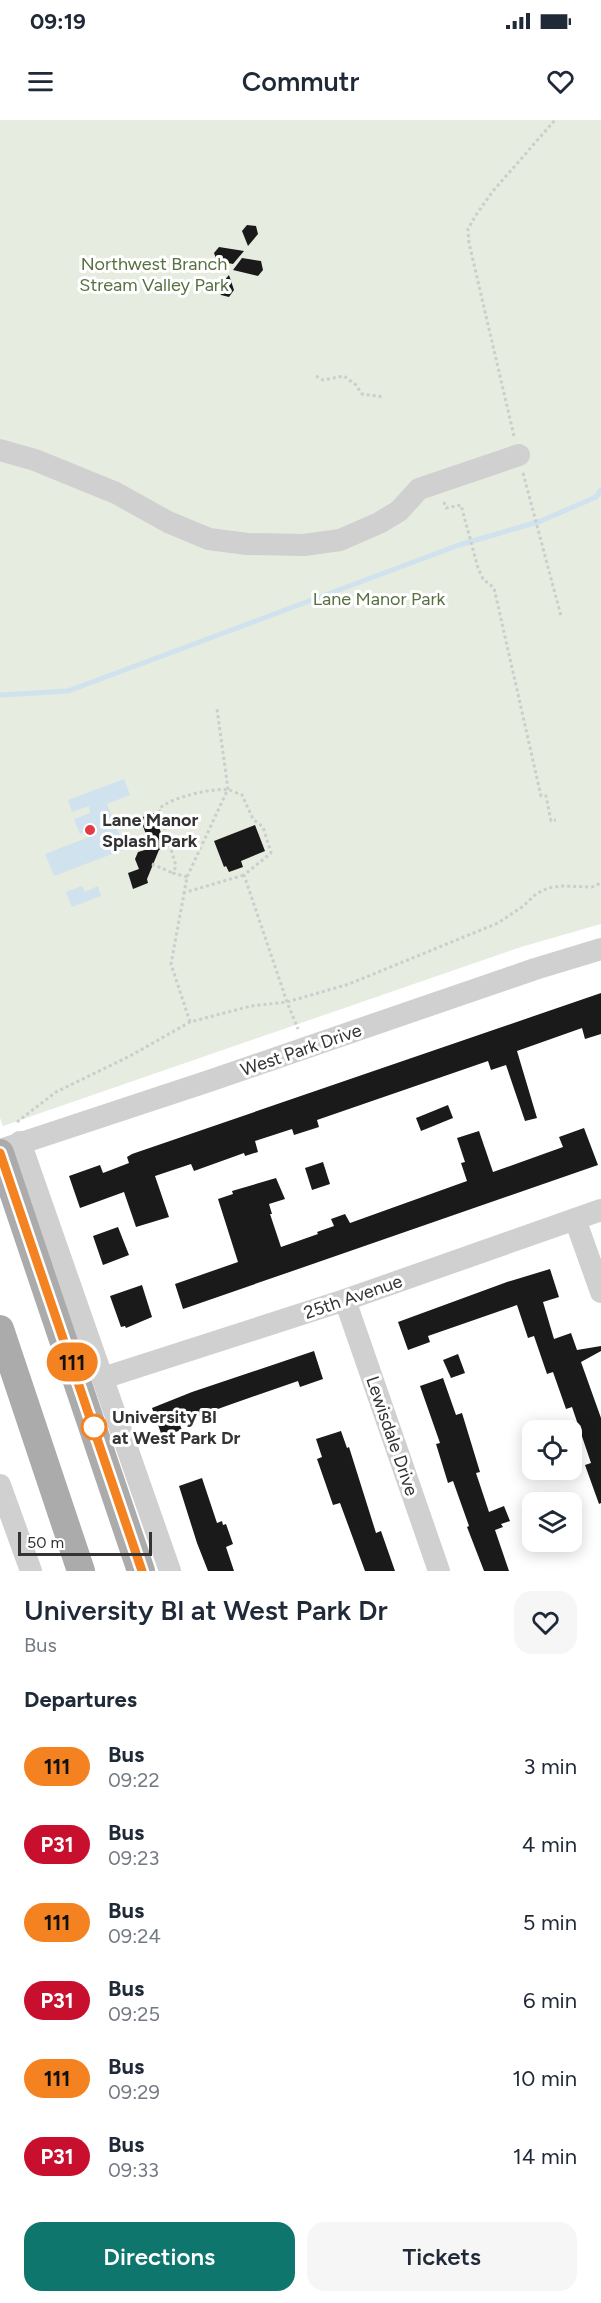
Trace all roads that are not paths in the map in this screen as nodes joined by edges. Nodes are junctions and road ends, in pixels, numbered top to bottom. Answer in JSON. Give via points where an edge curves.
{"nodes":[{"id":1,"x":518,"y":449,"type":"road end"},
{"id":2,"x":0,"y":450,"type":"edge"},
{"id":3,"x":601,"y":950,"type":"edge"},
{"id":4,"x":9,"y":1142,"type":"edge"},
{"id":5,"x":601,"y":1210,"type":"edge"},
{"id":6,"x":575,"y":1219,"type":"junction"},
{"id":7,"x":601,"y":1292,"type":"edge"},
{"id":8,"x":345,"y":1300,"type":"junction"},
{"id":9,"x":0,"y":1329,"type":"edge"},
{"id":10,"x":103,"y":1377,"type":"junction"},
{"id":11,"x":0,"y":1485,"type":"edge"},
{"id":12,"x":31,"y":1571,"type":"edge"},
{"id":13,"x":81,"y":1571,"type":"edge"},
{"id":14,"x":141,"y":1571,"type":"edge"},
{"id":15,"x":170,"y":1571,"type":"edge"},
{"id":16,"x":439,"y":1571,"type":"edge"}],
"edges":[{"from":1,"to":2,"type":"street","via":[[419,489],[399,511],[379,524],[340,540],[304,545],[209,539],[116,493]]},
{"from":3,"to":4,"type":"street","name":"West Park Drive"},
{"from":4,"to":10,"type":"street"},
{"from":4,"to":14,"type":"main road"},
{"from":5,"to":6,"type":"street","name":"25th Avenue"},
{"from":6,"to":7,"type":"street"},
{"from":6,"to":8,"type":"street","name":"25th Avenue"},
{"from":8,"to":10,"type":"street","name":"25th Avenue"},
{"from":8,"to":16,"type":"street","name":"Lewisdale Drive"},
{"from":9,"to":13,"type":"main road"},
{"from":10,"to":15,"type":"street"},
{"from":11,"to":12,"type":"street"}]}
